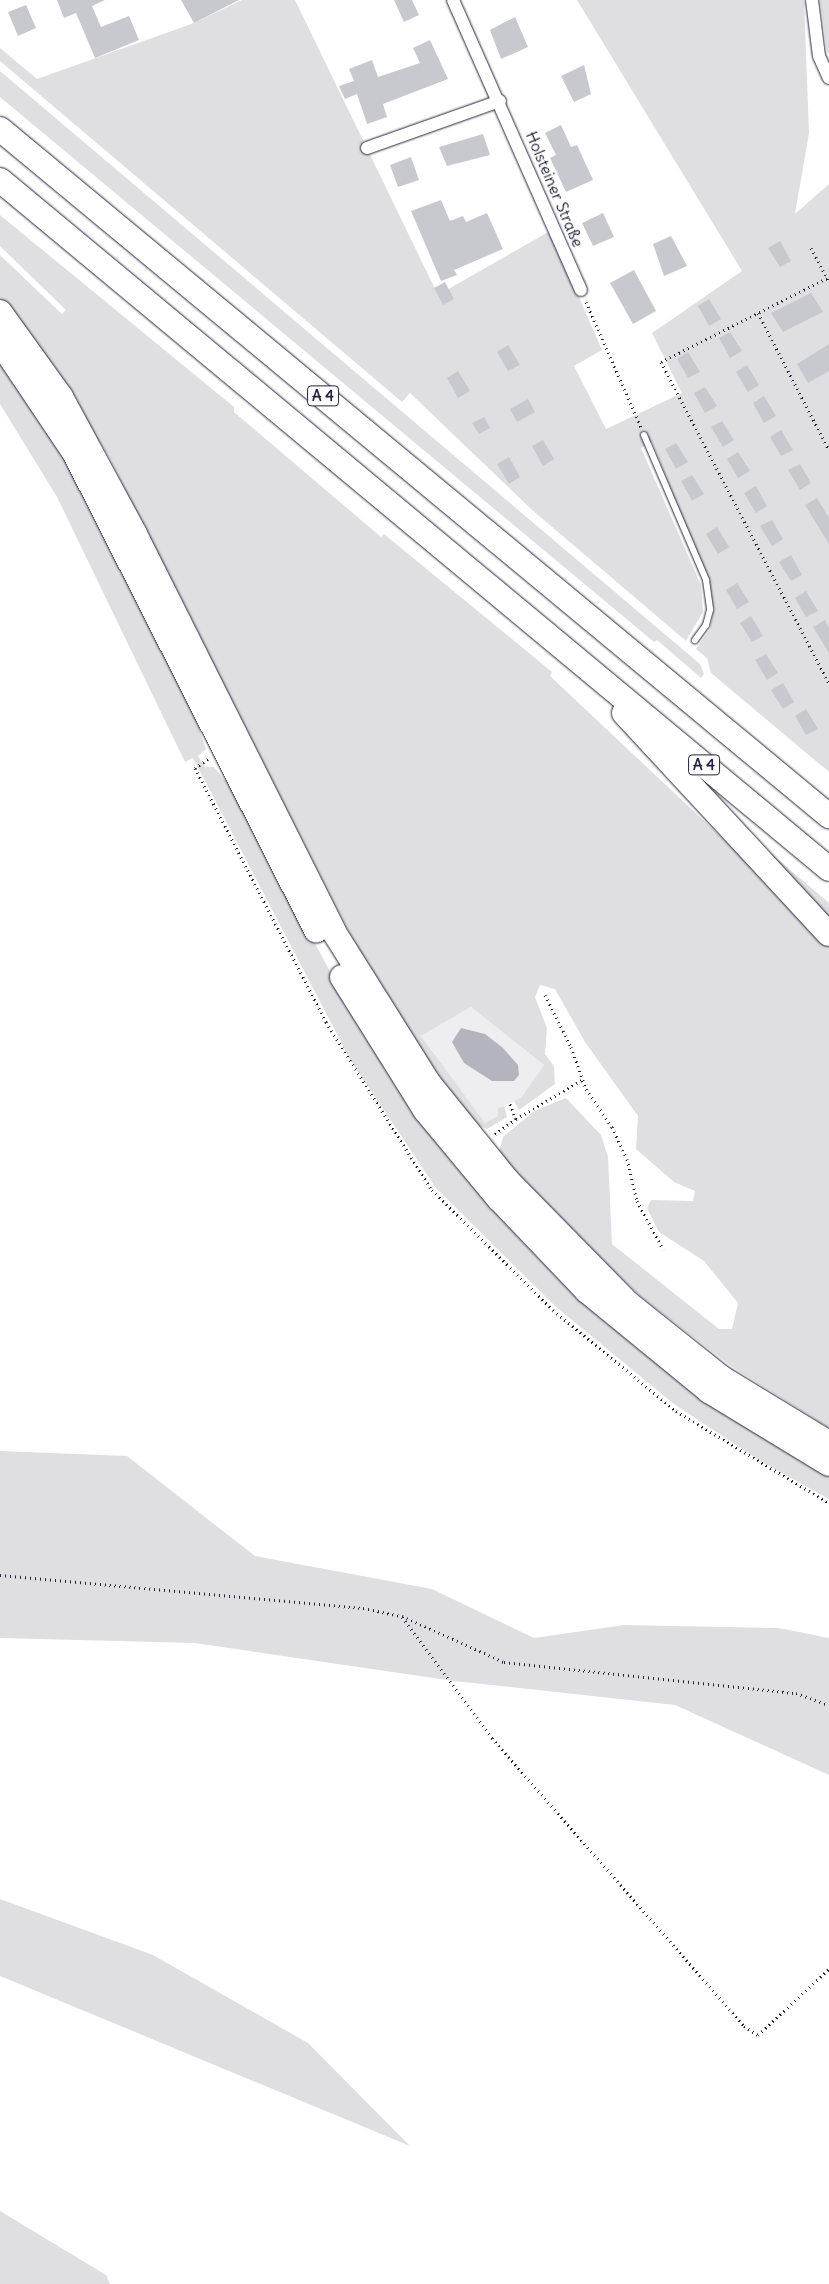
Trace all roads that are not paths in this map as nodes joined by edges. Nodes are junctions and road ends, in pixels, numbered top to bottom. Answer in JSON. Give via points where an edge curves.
{"nodes":[{"id":1,"x":453,"y":0,"type":"edge"},
{"id":2,"x":812,"y":0,"type":"edge"},
{"id":3,"x":829,"y":78,"type":"edge"},
{"id":4,"x":500,"y":101,"type":"junction"},
{"id":5,"x":0,"y":129,"type":"edge"},
{"id":6,"x":367,"y":148,"type":"dead end"},
{"id":7,"x":0,"y":180,"type":"edge"},
{"id":8,"x":581,"y":290,"type":"road end"},
{"id":9,"x":0,"y":312,"type":"edge"},
{"id":10,"x":0,"y":342,"type":"edge"},
{"id":11,"x":644,"y":435,"type":"road end"},
{"id":12,"x":695,"y":640,"type":"dead end"},
{"id":13,"x":579,"y":660,"type":"junction"},
{"id":14,"x":829,"y":816,"type":"edge"},
{"id":15,"x":829,"y":869,"type":"edge"},
{"id":16,"x":829,"y":934,"type":"edge"},
{"id":17,"x":829,"y":1443,"type":"edge"},
{"id":18,"x":829,"y":1464,"type":"edge"}],
"edges":[{"from":1,"to":4,"type":"street","name":"Holsteiner Straße"},
{"from":2,"to":3,"type":"street","via":[[819,56]]},
{"from":4,"to":6,"type":"street"},
{"from":4,"to":8,"type":"street","name":"Holsteiner Straße"},
{"from":5,"to":14,"type":"highway","number":"A 4"},
{"from":7,"to":13,"type":"highway","number":"A 4"},
{"from":9,"to":17,"type":"highway","via":[[62,397],[334,932],[402,1044],[478,1146],[594,1270],[669,1338],[722,1378]]},
{"from":10,"to":18,"type":"highway","via":[[74,454],[332,959],[425,1110],[499,1199],[587,1291],[709,1391]]},
{"from":11,"to":12,"type":"lane","via":[[706,580],[710,610],[706,625]]},
{"from":13,"to":15,"type":"highway","number":"A 4"},
{"from":13,"to":16,"type":"highway","via":[[669,766]]}]}
